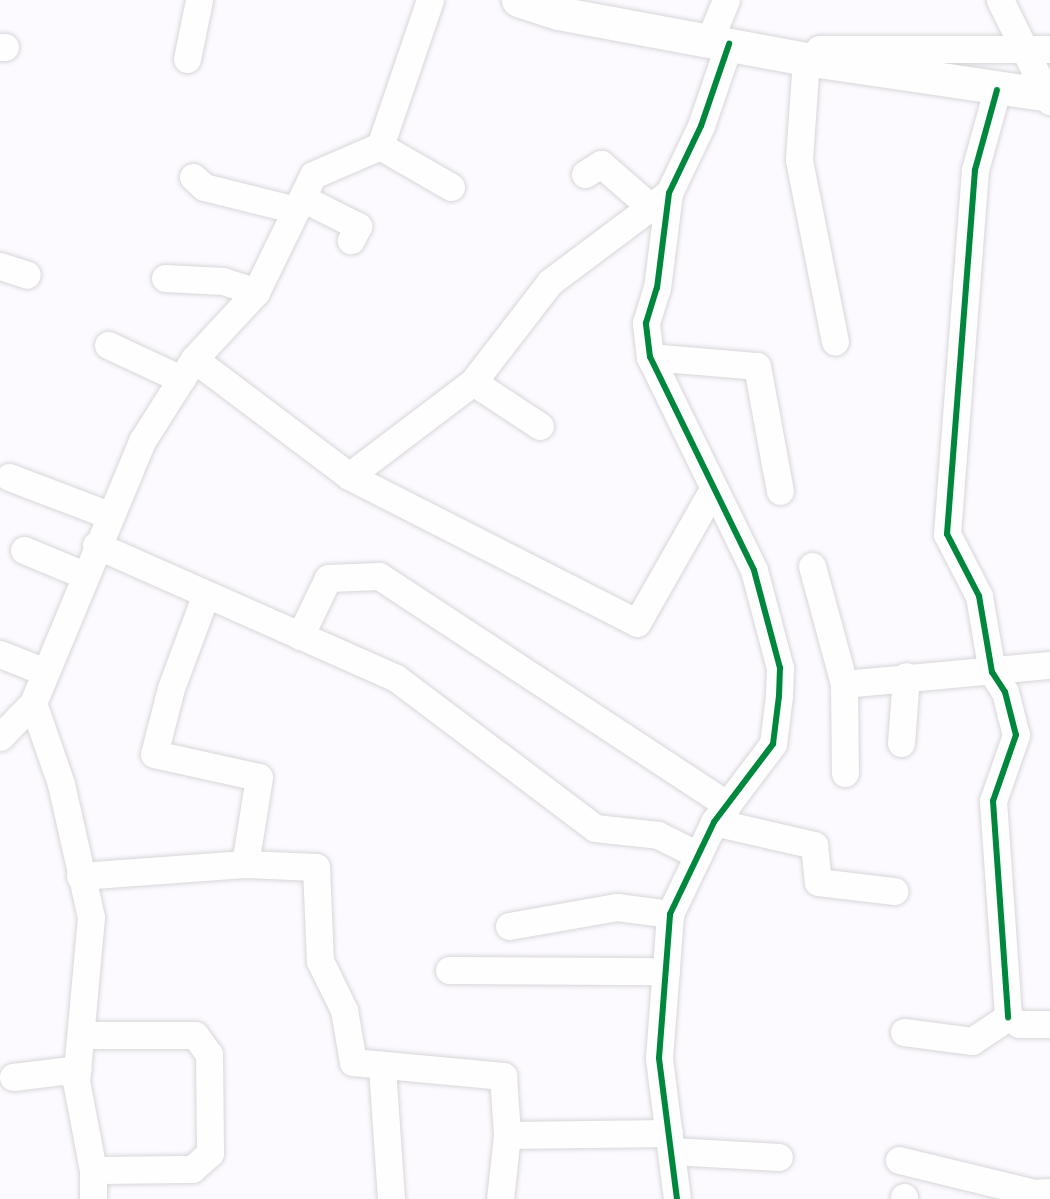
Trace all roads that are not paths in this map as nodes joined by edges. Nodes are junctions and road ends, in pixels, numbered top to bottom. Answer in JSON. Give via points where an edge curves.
{"nodes":[{"id":1,"x":199,"y":0,"type":"edge"},
{"id":2,"x":430,"y":0,"type":"edge"},
{"id":3,"x":518,"y":0,"type":"edge"},
{"id":4,"x":726,"y":0,"type":"edge"},
{"id":5,"x":1000,"y":0,"type":"edge"},
{"id":6,"x":731,"y":44,"type":"junction"},
{"id":7,"x":1022,"y":46,"type":"junction"},
{"id":8,"x":1050,"y":49,"type":"edge"},
{"id":9,"x":187,"y":59,"type":"dead end"},
{"id":10,"x":806,"y":59,"type":"junction"},
{"id":11,"x":997,"y":90,"type":"junction"},
{"id":12,"x":1049,"y":97,"type":"edge"},
{"id":13,"x":380,"y":146,"type":"junction"},
{"id":14,"x":585,"y":174,"type":"dead end"},
{"id":15,"x":193,"y":177,"type":"dead end"},
{"id":16,"x":451,"y":187,"type":"dead end"},
{"id":17,"x":659,"y":199,"type":"junction"},
{"id":18,"x":299,"y":204,"type":"junction"},
{"id":19,"x":351,"y":240,"type":"dead end"},
{"id":20,"x":0,"y":266,"type":"edge"},
{"id":21,"x":27,"y":275,"type":"dead end"},
{"id":22,"x":165,"y":278,"type":"dead end"},
{"id":23,"x":256,"y":292,"type":"junction"},
{"id":24,"x":835,"y":341,"type":"dead end"},
{"id":25,"x":108,"y":345,"type":"dead end"},
{"id":26,"x":650,"y":357,"type":"junction"},
{"id":27,"x":188,"y":369,"type":"junction"},
{"id":28,"x":473,"y":382,"type":"junction"},
{"id":29,"x":540,"y":426,"type":"dead end"},
{"id":30,"x":349,"y":476,"type":"junction"},
{"id":31,"x":9,"y":477,"type":"dead end"},
{"id":32,"x":713,"y":489,"type":"junction"},
{"id":33,"x":780,"y":490,"type":"dead end"},
{"id":34,"x":42,"y":502,"type":"dead end"},
{"id":35,"x":103,"y":530,"type":"junction"},
{"id":36,"x":24,"y":550,"type":"dead end"},
{"id":37,"x":812,"y":566,"type":"dead end"},
{"id":38,"x":84,"y":575,"type":"junction"},
{"id":39,"x":206,"y":594,"type":"junction"},
{"id":40,"x":300,"y":636,"type":"junction"},
{"id":41,"x":0,"y":654,"type":"edge"},
{"id":42,"x":1050,"y":665,"type":"edge"},
{"id":43,"x":45,"y":672,"type":"junction"},
{"id":44,"x":992,"y":672,"type":"junction"},
{"id":45,"x":906,"y":676,"type":"junction"},
{"id":46,"x":844,"y":684,"type":"junction"},
{"id":47,"x":33,"y":703,"type":"junction"},
{"id":48,"x":0,"y":736,"type":"edge"},
{"id":49,"x":901,"y":743,"type":"dead end"},
{"id":50,"x":845,"y":773,"type":"dead end"},
{"id":51,"x":721,"y":814,"type":"junction"},
{"id":52,"x":698,"y":855,"type":"junction"},
{"id":53,"x":245,"y":864,"type":"junction"},
{"id":54,"x":80,"y":876,"type":"junction"},
{"id":55,"x":894,"y":891,"type":"dead end"},
{"id":56,"x":670,"y":914,"type":"junction"},
{"id":57,"x":509,"y":926,"type":"dead end"},
{"id":58,"x":449,"y":970,"type":"dead end"},
{"id":59,"x":666,"y":971,"type":"junction"},
{"id":60,"x":1008,"y":1017,"type":"junction"},
{"id":61,"x":1050,"y":1024,"type":"edge"},
{"id":62,"x":904,"y":1032,"type":"dead end"},
{"id":63,"x":84,"y":1035,"type":"junction"},
{"id":64,"x":382,"y":1067,"type":"junction"},
{"id":65,"x":78,"y":1069,"type":"junction"},
{"id":66,"x":13,"y":1077,"type":"dead end"},
{"id":67,"x":507,"y":1135,"type":"junction"},
{"id":68,"x":670,"y":1142,"type":"junction"},
{"id":69,"x":779,"y":1157,"type":"dead end"},
{"id":70,"x":899,"y":1160,"type":"dead end"},
{"id":71,"x":93,"y":1170,"type":"junction"},
{"id":72,"x":1050,"y":1192,"type":"edge"},
{"id":73,"x":93,"y":1199,"type":"edge"},
{"id":74,"x":391,"y":1199,"type":"edge"},
{"id":75,"x":500,"y":1199,"type":"edge"},
{"id":76,"x":677,"y":1199,"type":"edge"}],
"edges":[{"from":1,"to":9,"type":"street"},
{"from":2,"to":13,"type":"street"},
{"from":3,"to":6,"type":"street","via":[[558,13]]},
{"from":4,"to":6,"type":"street"},
{"from":5,"to":7,"type":"street"},
{"from":6,"to":7,"type":"street"},
{"from":6,"to":10,"type":"street"},
{"from":6,"to":17,"type":"street","via":[[701,126]]},
{"from":7,"to":8,"type":"street"},
{"from":7,"to":12,"type":"street"},
{"from":10,"to":11,"type":"street"},
{"from":10,"to":24,"type":"street","via":[[799,160]]},
{"from":11,"to":12,"type":"street"},
{"from":11,"to":44,"type":"street","via":[[975,170],[947,534],[979,596]]},
{"from":13,"to":16,"type":"street"},
{"from":13,"to":18,"type":"street","via":[[313,175]]},
{"from":14,"to":17,"type":"street","via":[[601,164]]},
{"from":15,"to":18,"type":"street","via":[[204,187]]},
{"from":17,"to":26,"type":"street","via":[[657,288],[646,323]]},
{"from":17,"to":28,"type":"street","via":[[550,282]]},
{"from":18,"to":19,"type":"street","via":[[358,226]]},
{"from":18,"to":23,"type":"street"},
{"from":20,"to":21,"type":"street"},
{"from":22,"to":23,"type":"street","via":[[223,281]]},
{"from":23,"to":27,"type":"street"},
{"from":25,"to":27,"type":"street"},
{"from":26,"to":32,"type":"street"},
{"from":26,"to":33,"type":"street","via":[[757,366]]},
{"from":27,"to":30,"type":"street"},
{"from":27,"to":35,"type":"street","via":[[142,441]]},
{"from":28,"to":29,"type":"street"},
{"from":28,"to":30,"type":"street"},
{"from":30,"to":32,"type":"street","via":[[637,623]]},
{"from":31,"to":35,"type":"street"},
{"from":32,"to":51,"type":"street","via":[[754,570],[780,668],[773,744]]},
{"from":34,"to":35,"type":"street"},
{"from":35,"to":38,"type":"street"},
{"from":35,"to":39,"type":"street"},
{"from":36,"to":38,"type":"street"},
{"from":37,"to":46,"type":"street"},
{"from":38,"to":43,"type":"street"},
{"from":39,"to":40,"type":"street"},
{"from":39,"to":53,"type":"street","via":[[171,688],[154,754],[259,777]]},
{"from":40,"to":51,"type":"street","via":[[328,578],[380,576]]},
{"from":40,"to":52,"type":"street","via":[[396,678],[595,828],[658,835]]},
{"from":41,"to":43,"type":"street"},
{"from":42,"to":44,"type":"street"},
{"from":43,"to":47,"type":"street"},
{"from":44,"to":45,"type":"street"},
{"from":44,"to":60,"type":"street","via":[[1005,692],[1016,735],[993,801]]},
{"from":45,"to":46,"type":"street"},
{"from":45,"to":49,"type":"street"},
{"from":46,"to":50,"type":"street"},
{"from":47,"to":48,"type":"street"},
{"from":47,"to":54,"type":"street","via":[[61,784]]},
{"from":51,"to":52,"type":"street"},
{"from":51,"to":55,"type":"street","via":[[814,845],[818,882]]},
{"from":52,"to":56,"type":"street"},
{"from":53,"to":54,"type":"street"},
{"from":53,"to":64,"type":"street","via":[[316,867],[320,961],[344,1010],[353,1062]]},
{"from":54,"to":63,"type":"street","via":[[91,917]]},
{"from":56,"to":57,"type":"street","via":[[617,907]]},
{"from":56,"to":59,"type":"street"},
{"from":58,"to":59,"type":"street"},
{"from":59,"to":68,"type":"street","via":[[659,1058]]},
{"from":60,"to":61,"type":"street","via":[[1020,1024]]},
{"from":60,"to":62,"type":"street","via":[[972,1041]]},
{"from":63,"to":65,"type":"street"},
{"from":63,"to":71,"type":"street","via":[[195,1035],[209,1054],[210,1153],[192,1168]]},
{"from":64,"to":67,"type":"street","via":[[504,1076]]},
{"from":64,"to":74,"type":"street"},
{"from":65,"to":66,"type":"street"},
{"from":65,"to":71,"type":"street"},
{"from":67,"to":68,"type":"street"},
{"from":67,"to":75,"type":"street"},
{"from":68,"to":69,"type":"street"},
{"from":68,"to":76,"type":"street"},
{"from":70,"to":72,"type":"street","via":[[1035,1193]]},
{"from":71,"to":73,"type":"street"}]}
